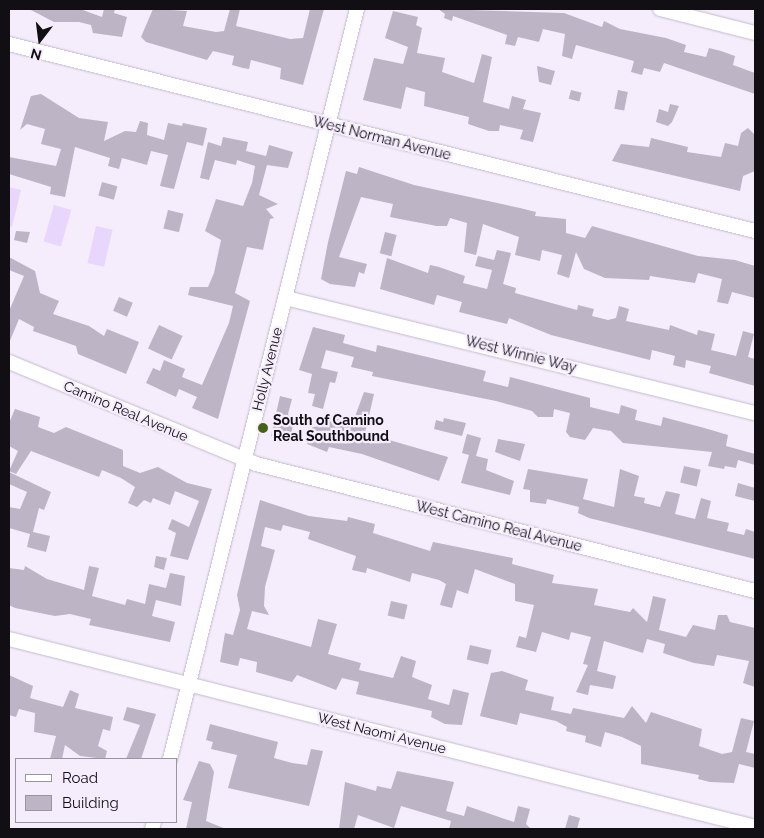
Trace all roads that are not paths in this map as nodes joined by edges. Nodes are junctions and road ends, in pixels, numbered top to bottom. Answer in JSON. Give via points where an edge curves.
{"nodes":[{"id":1,"x":358,"y":9,"type":"edge"},
{"id":2,"x":660,"y":9,"type":"edge"},
{"id":3,"x":755,"y":33,"type":"edge"},
{"id":4,"x":9,"y":44,"type":"edge"},
{"id":5,"x":329,"y":124,"type":"junction"},
{"id":6,"x":755,"y":231,"type":"edge"},
{"id":7,"x":286,"y":298,"type":"junction"},
{"id":8,"x":9,"y":362,"type":"edge"},
{"id":9,"x":755,"y":413,"type":"edge"},
{"id":10,"x":244,"y":460,"type":"junction"},
{"id":11,"x":755,"y":591,"type":"edge"},
{"id":12,"x":9,"y":639,"type":"edge"},
{"id":13,"x":189,"y":685,"type":"junction"},
{"id":14,"x":170,"y":758,"type":"edge"},
{"id":15,"x":755,"y":827,"type":"edge"}],
"edges":[{"from":1,"to":5,"type":"street","name":"Holly Avenue"},
{"from":2,"to":3,"type":"street"},
{"from":4,"to":5,"type":"street","name":"West Norman Avenue"},
{"from":5,"to":6,"type":"street","name":"West Norman Avenue"},
{"from":5,"to":7,"type":"street","name":"Holly Avenue"},
{"from":7,"to":9,"type":"street","name":"West Winnie Way"},
{"from":7,"to":10,"type":"street","name":"Holly Avenue"},
{"from":8,"to":10,"type":"street","name":"Camino Real Avenue"},
{"from":10,"to":11,"type":"street","name":"West Camino Real Avenue"},
{"from":10,"to":13,"type":"street","name":"Holly Avenue"},
{"from":12,"to":13,"type":"street","name":"West Naomi Avenue"},
{"from":13,"to":14,"type":"street","name":"Holly Avenue"},
{"from":13,"to":15,"type":"street","name":"West Naomi Avenue"}]}
